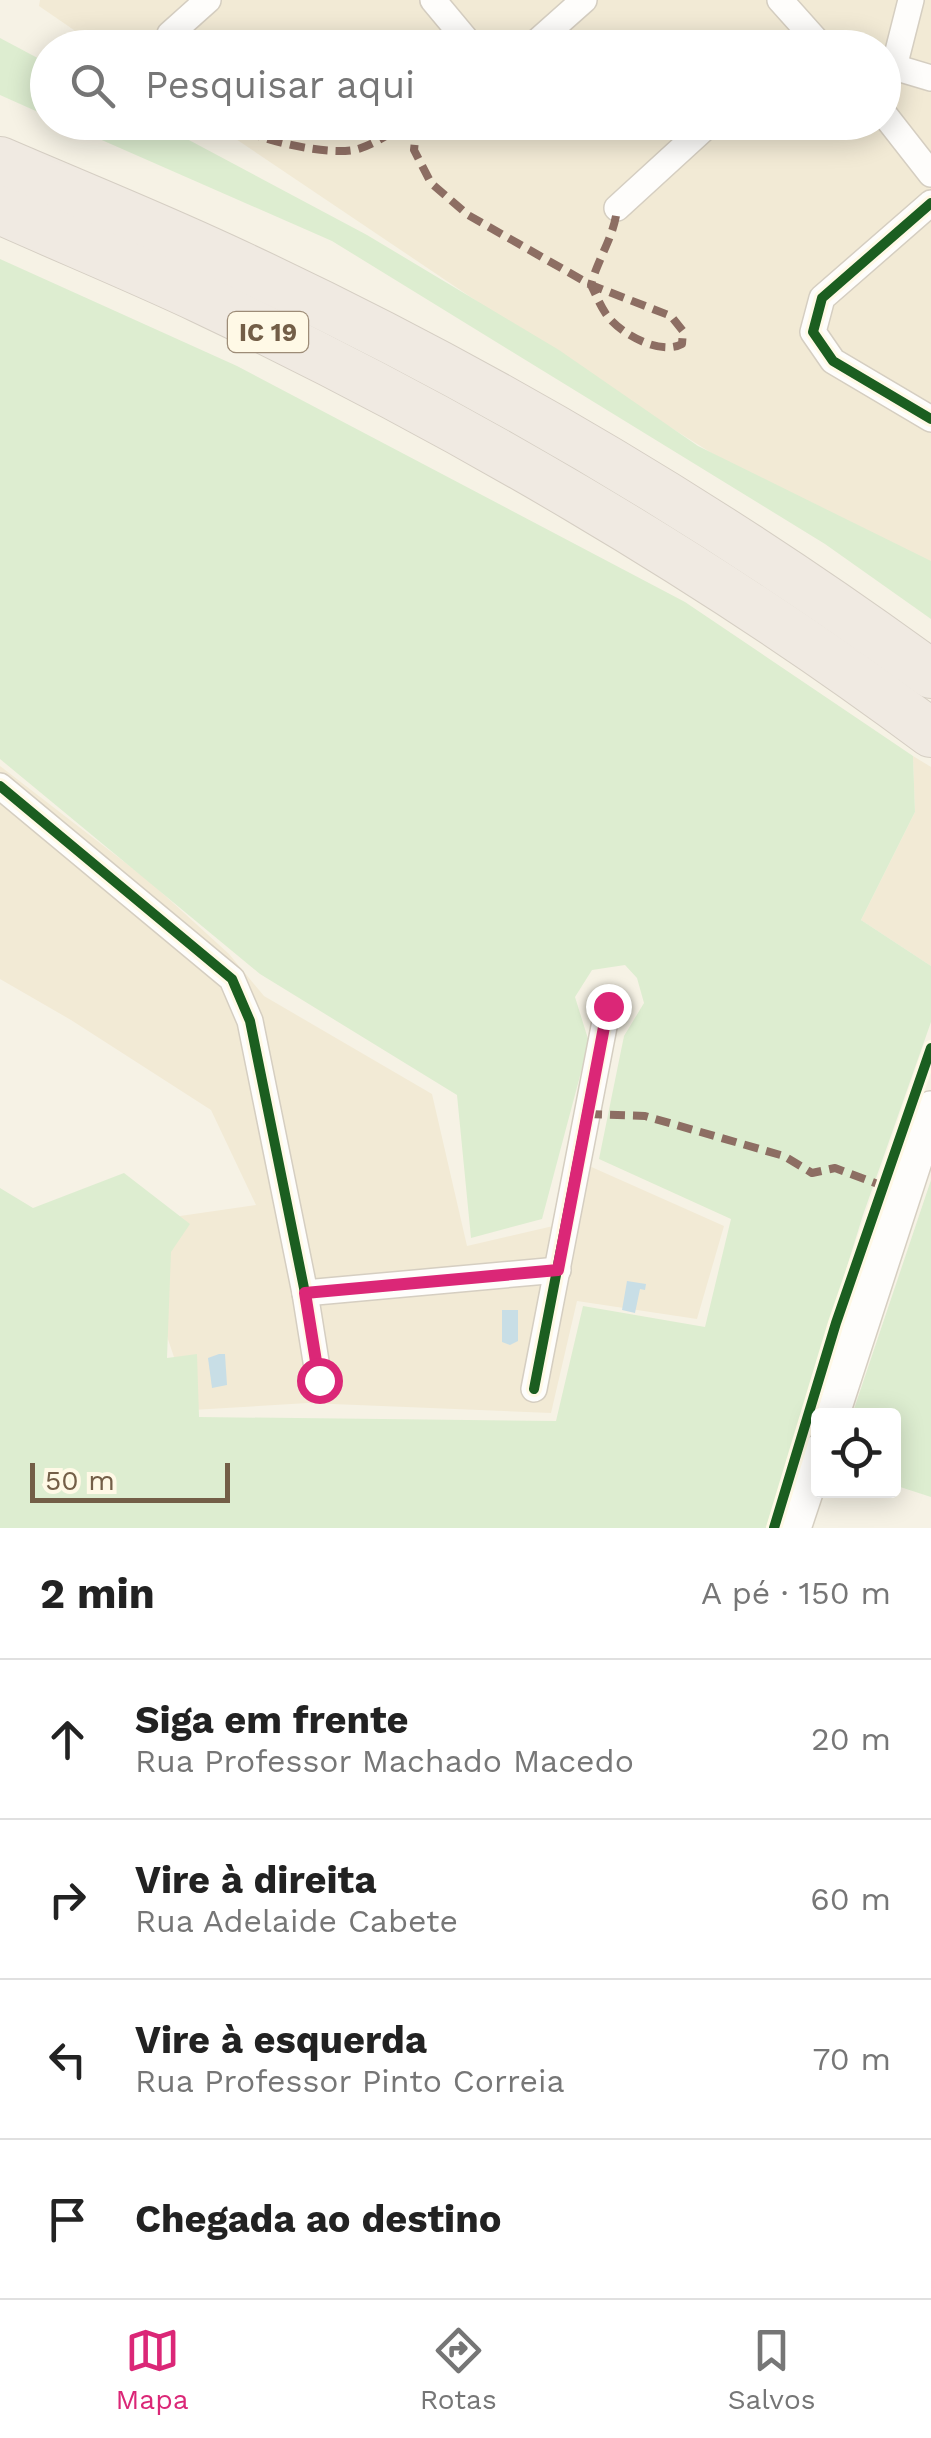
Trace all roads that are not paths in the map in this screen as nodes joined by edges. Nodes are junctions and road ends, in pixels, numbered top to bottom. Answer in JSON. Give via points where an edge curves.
{"nodes":[{"id":1,"x":208,"y":0,"type":"edge"},
{"id":2,"x":433,"y":0,"type":"edge"},
{"id":3,"x":584,"y":0,"type":"edge"},
{"id":4,"x":780,"y":0,"type":"edge"},
{"id":5,"x":911,"y":0,"type":"edge"},
{"id":6,"x":174,"y":30,"type":"edge"},
{"id":7,"x":458,"y":30,"type":"edge"},
{"id":8,"x":550,"y":30,"type":"edge"},
{"id":9,"x":800,"y":30,"type":"edge"},
{"id":10,"x":901,"y":34,"type":"edge"},
{"id":11,"x":901,"y":76,"type":"edge"},
{"id":12,"x":931,"y":78,"type":"edge"},
{"id":13,"x":901,"y":136,"type":"edge"},
{"id":14,"x":691,"y":140,"type":"edge"},
{"id":15,"x":0,"y":161,"type":"edge"},
{"id":16,"x":931,"y":174,"type":"edge"},
{"id":17,"x":931,"y":203,"type":"edge"},
{"id":18,"x":617,"y":208,"type":"dead end"},
{"id":19,"x":0,"y":210,"type":"edge"},
{"id":20,"x":931,"y":418,"type":"edge"},
{"id":21,"x":931,"y":674,"type":"edge"},
{"id":22,"x":931,"y":733,"type":"edge"},
{"id":23,"x":0,"y":786,"type":"edge"},
{"id":24,"x":608,"y":1006,"type":"dead end"},
{"id":25,"x":931,"y":1109,"type":"edge"},
{"id":26,"x":558,"y":1270,"type":"junction"},
{"id":27,"x":305,"y":1293,"type":"junction"},
{"id":28,"x":319,"y":1380,"type":"dead end"},
{"id":29,"x":534,"y":1389,"type":"dead end"},
{"id":30,"x":834,"y":1408,"type":"edge"},
{"id":31,"x":811,"y":1474,"type":"edge"},
{"id":32,"x":793,"y":1528,"type":"edge"}],
"edges":[{"from":1,"to":6,"type":"street"},
{"from":2,"to":7,"type":"street"},
{"from":3,"to":8,"type":"street"},
{"from":4,"to":9,"type":"street"},
{"from":5,"to":10,"type":"street"},
{"from":11,"to":12,"type":"street"},
{"from":13,"to":16,"type":"street"},
{"from":14,"to":18,"type":"street"},
{"from":15,"to":21,"type":"highway","number":"IC 19","via":[[284,287],[558,432],[716,527]]},
{"from":17,"to":20,"type":"street","via":[[822,298],[813,332],[833,361]]},
{"from":19,"to":22,"type":"highway","number":"IC 19","via":[[310,353],[527,471],[692,570]]},
{"from":23,"to":27,"type":"street","via":[[232,978],[250,1021]]},
{"from":24,"to":26,"type":"street"},
{"from":25,"to":30,"type":"street"},
{"from":26,"to":27,"type":"street"},
{"from":26,"to":29,"type":"street"},
{"from":27,"to":28,"type":"street"},
{"from":31,"to":32,"type":"street"}]}
